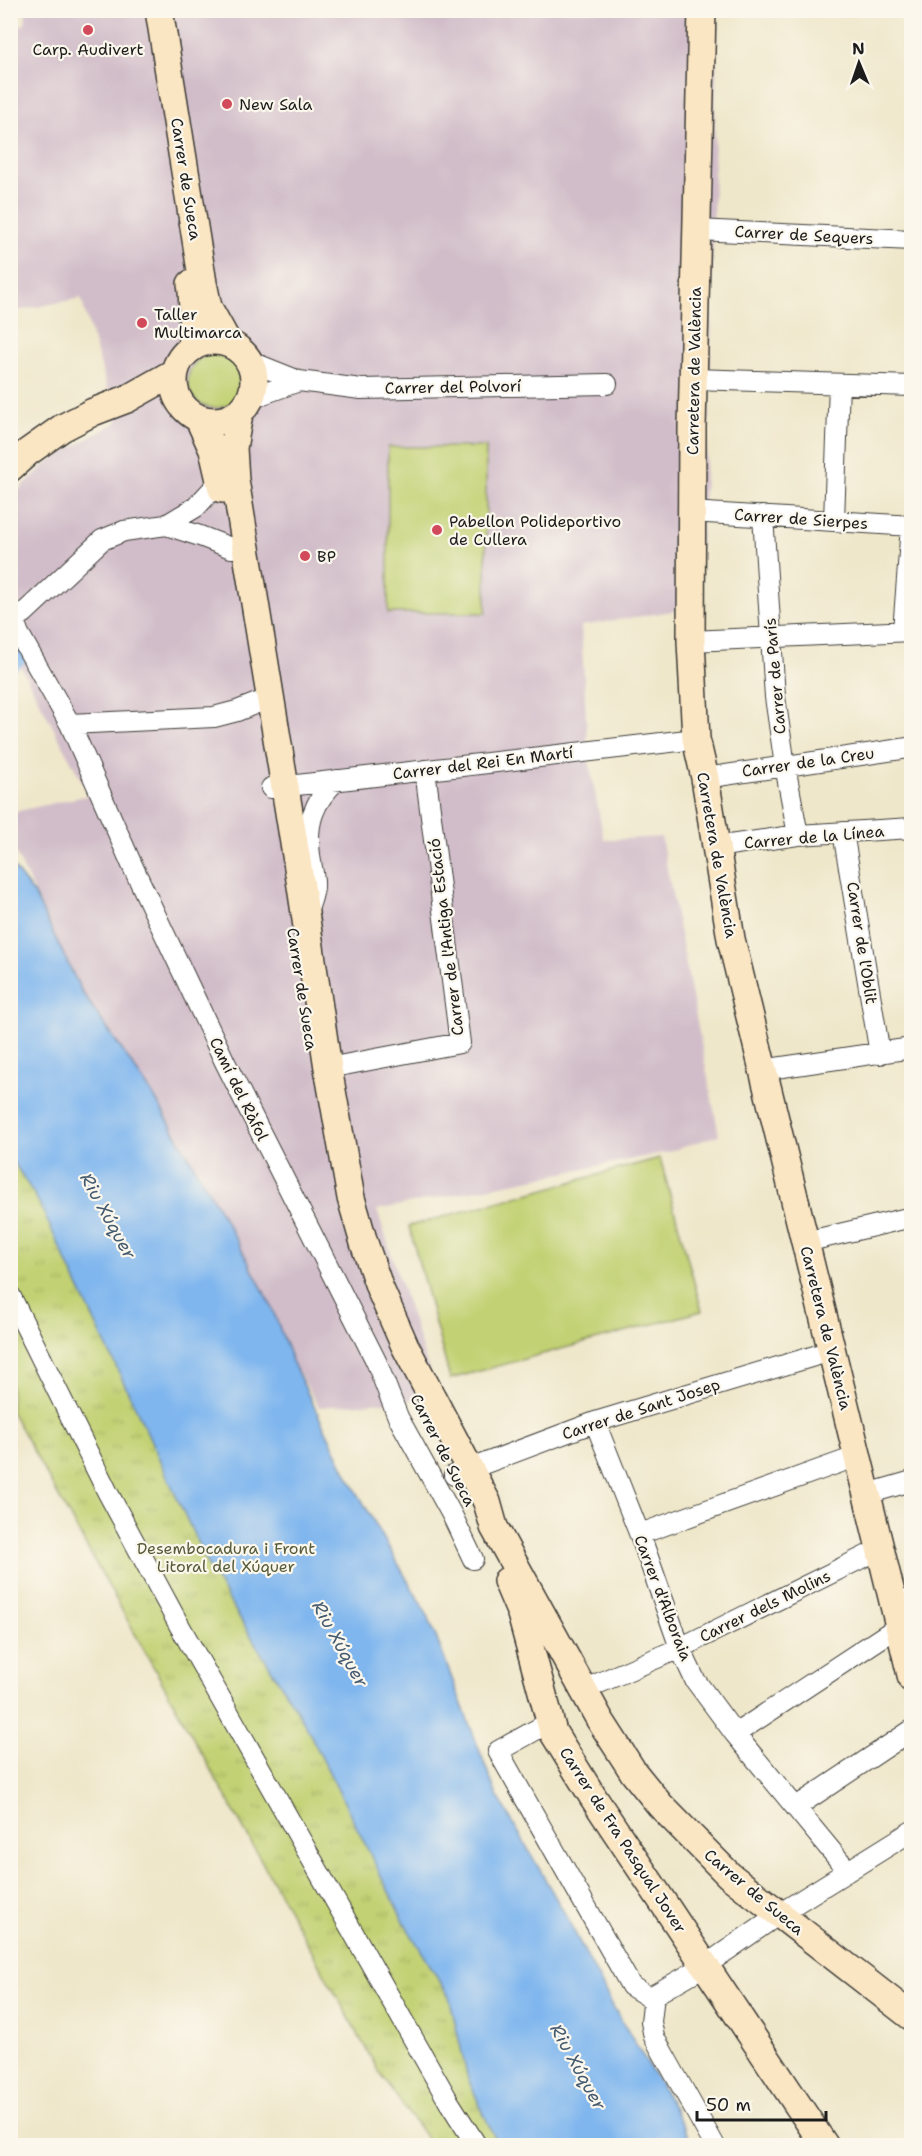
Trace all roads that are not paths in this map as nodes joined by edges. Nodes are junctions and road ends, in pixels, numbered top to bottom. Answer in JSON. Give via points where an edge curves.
{"nodes":[{"id":1,"x":145,"y":10,"type":"edge"},
{"id":2,"x":159,"y":10,"type":"edge"},
{"id":3,"x":702,"y":10,"type":"edge"},
{"id":4,"x":697,"y":230,"type":"junction"},
{"id":5,"x":912,"y":240,"type":"edge"},
{"id":6,"x":228,"y":343,"type":"junction"},
{"id":7,"x":192,"y":348,"type":"junction"},
{"id":8,"x":249,"y":361,"type":"junction"},
{"id":9,"x":175,"y":372,"type":"junction"},
{"id":10,"x":694,"y":379,"type":"junction"},
{"id":11,"x":299,"y":381,"type":"junction"},
{"id":12,"x":607,"y":384,"type":"dead end"},
{"id":13,"x":839,"y":384,"type":"junction"},
{"id":14,"x":912,"y":386,"type":"edge"},
{"id":15,"x":127,"y":399,"type":"junction"},
{"id":16,"x":245,"y":406,"type":"junction"},
{"id":17,"x":190,"y":412,"type":"junction"},
{"id":18,"x":10,"y":468,"type":"edge"},
{"id":19,"x":221,"y":480,"type":"junction"},
{"id":20,"x":691,"y":512,"type":"junction"},
{"id":21,"x":763,"y":516,"type":"junction"},
{"id":22,"x":834,"y":520,"type":"junction"},
{"id":23,"x":166,"y":525,"type":"junction"},
{"id":24,"x":911,"y":526,"type":"edge"},
{"id":25,"x":231,"y":548,"type":"junction"},
{"id":26,"x":12,"y":618,"type":"edge"},
{"id":27,"x":907,"y":631,"type":"edge"},
{"id":28,"x":770,"y":637,"type":"junction"},
{"id":29,"x":691,"y":641,"type":"junction"},
{"id":30,"x":257,"y":703,"type":"junction"},
{"id":31,"x":70,"y":724,"type":"junction"},
{"id":32,"x":696,"y":739,"type":"junction"},
{"id":33,"x":912,"y":749,"type":"edge"},
{"id":34,"x":785,"y":766,"type":"junction"},
{"id":35,"x":425,"y":770,"type":"junction"},
{"id":36,"x":705,"y":778,"type":"junction"},
{"id":37,"x":337,"y":780,"type":"junction"},
{"id":38,"x":278,"y":787,"type":"junction"},
{"id":39,"x":912,"y":828,"type":"edge"},
{"id":40,"x":843,"y":832,"type":"junction"},
{"id":41,"x":798,"y":835,"type":"junction"},
{"id":42,"x":716,"y":847,"type":"junction"},
{"id":43,"x":306,"y":919,"type":"junction"},
{"id":44,"x":912,"y":1048,"type":"edge"},
{"id":45,"x":880,"y":1054,"type":"junction"},
{"id":46,"x":327,"y":1068,"type":"junction"},
{"id":47,"x":762,"y":1070,"type":"junction"},
{"id":48,"x":912,"y":1217,"type":"edge"},
{"id":49,"x":805,"y":1242,"type":"junction"},
{"id":50,"x":10,"y":1295,"type":"edge"},
{"id":51,"x":831,"y":1351,"type":"junction"},
{"id":52,"x":595,"y":1422,"type":"junction"},
{"id":53,"x":858,"y":1456,"type":"junction"},
{"id":54,"x":462,"y":1471,"type":"junction"},
{"id":55,"x":912,"y":1481,"type":"edge"},
{"id":56,"x":867,"y":1494,"type":"junction"},
{"id":57,"x":472,"y":1510,"type":"junction"},
{"id":58,"x":494,"y":1527,"type":"junction"},
{"id":59,"x":640,"y":1534,"type":"junction"},
{"id":60,"x":880,"y":1549,"type":"junction"},
{"id":61,"x":472,"y":1559,"type":"dead end"},
{"id":62,"x":902,"y":1610,"type":"edge"},
{"id":63,"x":680,"y":1648,"type":"junction"},
{"id":64,"x":912,"y":1679,"type":"edge"},
{"id":65,"x":583,"y":1690,"type":"junction"},
{"id":66,"x":550,"y":1722,"type":"junction"},
{"id":67,"x":912,"y":1730,"type":"edge"},
{"id":68,"x":735,"y":1734,"type":"junction"},
{"id":69,"x":796,"y":1807,"type":"junction"},
{"id":70,"x":912,"y":1831,"type":"edge"},
{"id":71,"x":848,"y":1871,"type":"junction"},
{"id":72,"x":779,"y":1914,"type":"junction"},
{"id":73,"x":706,"y":1965,"type":"junction"},
{"id":74,"x":652,"y":1999,"type":"junction"},
{"id":75,"x":912,"y":2017,"type":"edge"},
{"id":76,"x":477,"y":2145,"type":"edge"},
{"id":77,"x":715,"y":2145,"type":"edge"},
{"id":78,"x":825,"y":2145,"type":"edge"}],
"edges":[{"from":1,"to":7,"type":"street","name":"Carrer de Sueca","via":[[193,295]]},
{"from":2,"to":6,"type":"street","name":"Carrer de Sueca","via":[[203,284],[208,307]]},
{"from":3,"to":4,"type":"street","name":"Carretera de València"},
{"from":4,"to":5,"type":"street","name":"Carrer de Sequers"},
{"from":4,"to":10,"type":"street","name":"Carretera de València"},
{"from":6,"to":7,"type":"street","via":[[216,341]]},
{"from":6,"to":8,"type":"street"},
{"from":7,"to":9,"type":"street","via":[[178,362]]},
{"from":8,"to":11,"type":"street","name":"Carrer del Polvorí"},
{"from":8,"to":16,"type":"street","via":[[254,379]]},
{"from":9,"to":15,"type":"street"},
{"from":9,"to":17,"type":"street","via":[[176,395]]},
{"from":10,"to":13,"type":"street"},
{"from":10,"to":20,"type":"street","name":"Carretera de València"},
{"from":11,"to":12,"type":"street","name":"Carrer del Polvorí","via":[[361,388]]},
{"from":11,"to":16,"type":"street","name":"Carrer del Polvorí"},
{"from":13,"to":14,"type":"street"},
{"from":13,"to":22,"type":"street"},
{"from":15,"to":17,"type":"street"},
{"from":15,"to":18,"type":"street","via":[[62,428]]},
{"from":16,"to":17,"type":"street","via":[[220,421]]},
{"from":16,"to":38,"type":"street","name":"Carrer de Sueca","via":[[233,448],[234,480]]},
{"from":17,"to":19,"type":"street","name":"Carrer de Sueca","via":[[213,450]]},
{"from":19,"to":23,"type":"street","via":[[196,507]]},
{"from":19,"to":25,"type":"street","name":"Carrer de Sueca"},
{"from":20,"to":21,"type":"street","name":"Carrer de Sierpes"},
{"from":20,"to":29,"type":"street","name":"Carretera de València"},
{"from":21,"to":22,"type":"street","name":"Carrer de Sierpes"},
{"from":21,"to":28,"type":"street","name":"Carrer de París"},
{"from":22,"to":24,"type":"street","name":"Carrer de Sierpes"},
{"from":23,"to":25,"type":"street"},
{"from":23,"to":26,"type":"street","via":[[124,531],[102,540],[24,613]]},
{"from":24,"to":27,"type":"street"},
{"from":25,"to":30,"type":"street","name":"Carrer de Sueca"},
{"from":26,"to":31,"type":"street","name":"Camí del Ràfol"},
{"from":27,"to":28,"type":"street"},
{"from":28,"to":29,"type":"street"},
{"from":28,"to":34,"type":"street","name":"Carrer de París"},
{"from":29,"to":32,"type":"street","name":"Carretera de València"},
{"from":30,"to":31,"type":"street","via":[[214,717]]},
{"from":30,"to":38,"type":"street","name":"Carrer de Sueca"},
{"from":31,"to":61,"type":"street","name":"Camí del Ràfol","via":[[225,1062],[376,1361],[398,1417]]},
{"from":32,"to":35,"type":"street","name":"Carrer del Rei En Martí"},
{"from":32,"to":36,"type":"street","name":"Carretera de València"},
{"from":33,"to":34,"type":"street","name":"Carrer de la Creu"},
{"from":34,"to":36,"type":"street","name":"Carrer de la Creu"},
{"from":34,"to":41,"type":"street","name":"Carrer de París"},
{"from":35,"to":37,"type":"street","name":"Carrer del Rei En Martí"},
{"from":35,"to":46,"type":"street","name":"Carrer de l'Antiga Estació","via":[[460,1043]]},
{"from":36,"to":42,"type":"street","name":"Carretera de València"},
{"from":37,"to":38,"type":"street","name":"Carrer del Rei En Martí"},
{"from":37,"to":43,"type":"street","via":[[320,796],[313,812],[309,853],[315,885]]},
{"from":38,"to":43,"type":"street","name":"Carrer de Sueca"},
{"from":38,"to":54,"type":"street","name":"Carrer de Sueca","via":[[326,1146],[342,1219],[386,1339]]},
{"from":39,"to":40,"type":"street","name":"Carrer de la Línea"},
{"from":40,"to":41,"type":"street","name":"Carrer de la Línea"},
{"from":40,"to":45,"type":"street","name":"Carrer de l'Oblit"},
{"from":41,"to":42,"type":"street","name":"Carrer de la Línea"},
{"from":42,"to":47,"type":"street","name":"Carretera de València","via":[[731,939]]},
{"from":43,"to":46,"type":"street","name":"Carrer de Sueca"},
{"from":44,"to":45,"type":"street"},
{"from":45,"to":47,"type":"street"},
{"from":46,"to":54,"type":"street","name":"Carrer de Sueca","via":[[351,1198],[364,1243],[380,1288]]},
{"from":47,"to":49,"type":"street","name":"Carretera de València"},
{"from":48,"to":49,"type":"street"},
{"from":49,"to":51,"type":"street","name":"Carretera de València"},
{"from":50,"to":76,"type":"street","via":[[108,1493],[178,1623]]},
{"from":51,"to":52,"type":"street","name":"Carrer de Sant Josep"},
{"from":51,"to":53,"type":"street","name":"Carretera de València"},
{"from":52,"to":54,"type":"street","name":"Carrer de Sant Josep"},
{"from":52,"to":59,"type":"street","name":"Carrer d'Alboraia"},
{"from":53,"to":56,"type":"street","name":"Carretera de València"},
{"from":53,"to":59,"type":"street"},
{"from":54,"to":57,"type":"street","name":"Carrer de Sueca"},
{"from":54,"to":58,"type":"street","name":"Carrer de Sueca","via":[[487,1502]]},
{"from":55,"to":56,"type":"street"},
{"from":56,"to":60,"type":"street","name":"Carretera de València"},
{"from":57,"to":58,"type":"street","name":"Carrer de Sueca"},
{"from":57,"to":66,"type":"street","name":"Carrer de Fra Pasqual Jover","via":[[520,1614]]},
{"from":58,"to":65,"type":"street","name":"Carrer de Sueca"},
{"from":59,"to":63,"type":"street","name":"Carrer d'Alboraia"},
{"from":60,"to":62,"type":"street","name":"Carretera de València"},
{"from":60,"to":63,"type":"street","name":"Carrer dels Molins"},
{"from":62,"to":64,"type":"street","name":"Carretera de València"},
{"from":62,"to":68,"type":"street"},
{"from":63,"to":65,"type":"street","name":"Carrer dels Molins"},
{"from":63,"to":68,"type":"street","name":"Carrer d'Alboraia","via":[[695,1680]]},
{"from":65,"to":72,"type":"street","name":"Carrer de Sueca","via":[[614,1743],[660,1805],[729,1875]]},
{"from":66,"to":73,"type":"street","name":"Carrer de Fra Pasqual Jover","via":[[593,1797]]},
{"from":66,"to":74,"type":"street","via":[[498,1751],[631,1986]]},
{"from":67,"to":69,"type":"street"},
{"from":68,"to":69,"type":"street","name":"Carrer d'Alboraia"},
{"from":69,"to":71,"type":"street","name":"Carrer d'Alboraia"},
{"from":70,"to":71,"type":"street"},
{"from":71,"to":72,"type":"street"},
{"from":72,"to":73,"type":"street"},
{"from":72,"to":75,"type":"street","name":"Carrer de Sueca"},
{"from":73,"to":74,"type":"street","via":[[658,1991]]},
{"from":73,"to":78,"type":"street","name":"Carrer de Fra Pasqual Jover"},
{"from":74,"to":77,"type":"street","via":[[654,2037]]}]}
